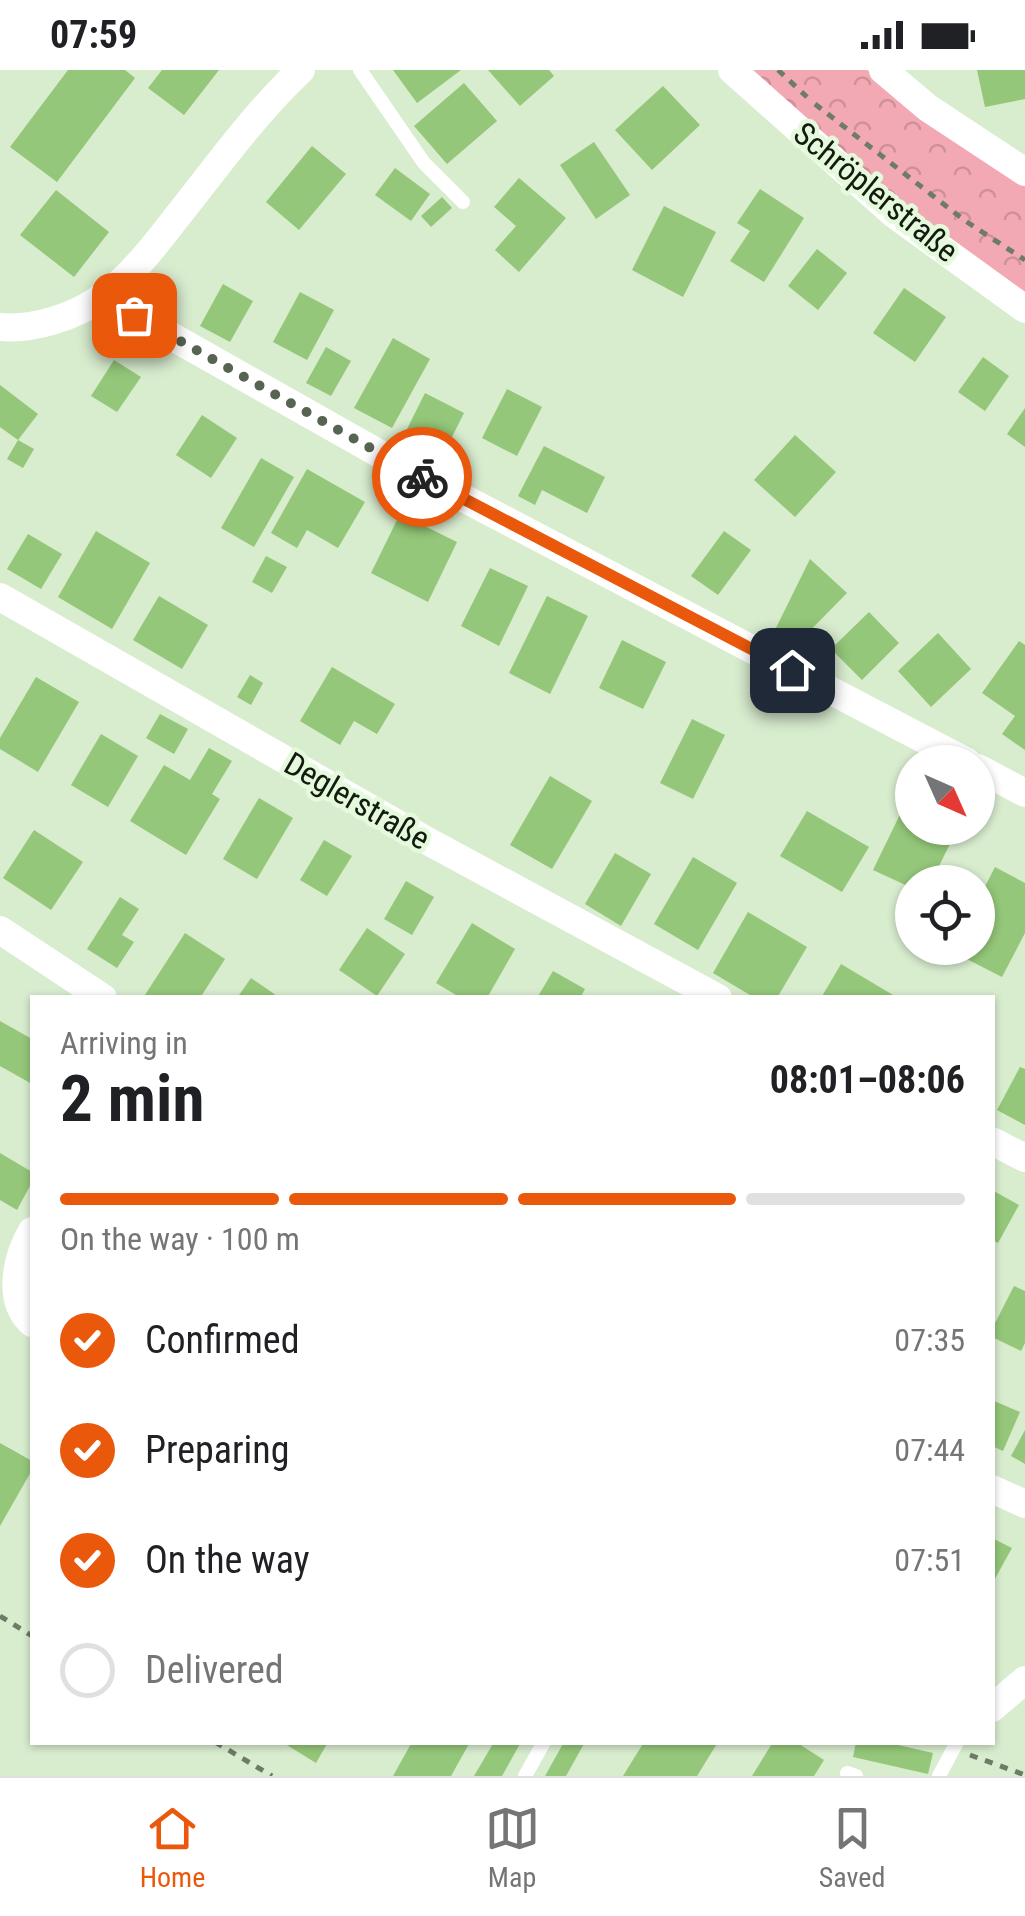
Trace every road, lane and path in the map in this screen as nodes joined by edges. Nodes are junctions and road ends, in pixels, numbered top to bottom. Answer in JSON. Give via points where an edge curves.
{"nodes":[{"id":1,"x":301,"y":70,"type":"edge"},
{"id":2,"x":360,"y":70,"type":"edge"},
{"id":3,"x":732,"y":70,"type":"edge"},
{"id":4,"x":778,"y":70,"type":"edge"},
{"id":5,"x":883,"y":70,"type":"edge"},
{"id":6,"x":1025,"y":172,"type":"edge"},
{"id":7,"x":463,"y":202,"type":"dead end"},
{"id":8,"x":1025,"y":260,"type":"edge"},
{"id":9,"x":102,"y":298,"type":"junction"},
{"id":10,"x":1025,"y":309,"type":"edge"},
{"id":11,"x":0,"y":327,"type":"edge"},
{"id":12,"x":0,"y":597,"type":"edge"},
{"id":13,"x":934,"y":745,"type":"edge"},
{"id":14,"x":995,"y":777,"type":"edge"},
{"id":15,"x":1025,"y":793,"type":"edge"},
{"id":16,"x":0,"y":930,"type":"edge"},
{"id":17,"x":99,"y":995,"type":"edge"},
{"id":18,"x":712,"y":995,"type":"edge"},
{"id":19,"x":995,"y":1143,"type":"edge"},
{"id":20,"x":1025,"y":1158,"type":"edge"},
{"id":21,"x":30,"y":1234,"type":"edge"},
{"id":22,"x":30,"y":1321,"type":"edge"},
{"id":23,"x":995,"y":1490,"type":"edge"},
{"id":24,"x":1025,"y":1504,"type":"edge"},
{"id":25,"x":0,"y":1616,"type":"edge"},
{"id":26,"x":30,"y":1635,"type":"edge"},
{"id":27,"x":1025,"y":1680,"type":"edge"},
{"id":28,"x":995,"y":1705,"type":"edge"},
{"id":29,"x":220,"y":1745,"type":"edge"},
{"id":30,"x":542,"y":1745,"type":"edge"},
{"id":31,"x":955,"y":1746,"type":"edge"},
{"id":32,"x":1025,"y":1775,"type":"edge"},
{"id":33,"x":272,"y":1776,"type":"edge"},
{"id":34,"x":525,"y":1776,"type":"edge"},
{"id":35,"x":939,"y":1776,"type":"edge"}],
"edges":[{"from":1,"to":9,"type":"street"},
{"from":2,"to":7,"type":"lane","via":[[424,162]]},
{"from":3,"to":10,"type":"street","name":"Schröplerstraße","via":[[895,215]]},
{"from":4,"to":8,"type":"path","via":[[964,220]]},
{"from":5,"to":6,"type":"street"},
{"from":9,"to":11,"type":"street","via":[[22,329]]},
{"from":9,"to":13,"type":"street","via":[[387,458]]},
{"from":12,"to":18,"type":"street","name":"Deglerstraße"},
{"from":14,"to":15,"type":"street"},
{"from":16,"to":17,"type":"street"},
{"from":19,"to":20,"type":"street"},
{"from":21,"to":22,"type":"street","via":[[20,1251],[16,1287]]},
{"from":23,"to":24,"type":"street"},
{"from":25,"to":26,"type":"path"},
{"from":27,"to":28,"type":"street"},
{"from":29,"to":33,"type":"path"},
{"from":30,"to":34,"type":"lane"},
{"from":31,"to":32,"type":"path"},
{"from":31,"to":35,"type":"lane"}]}
